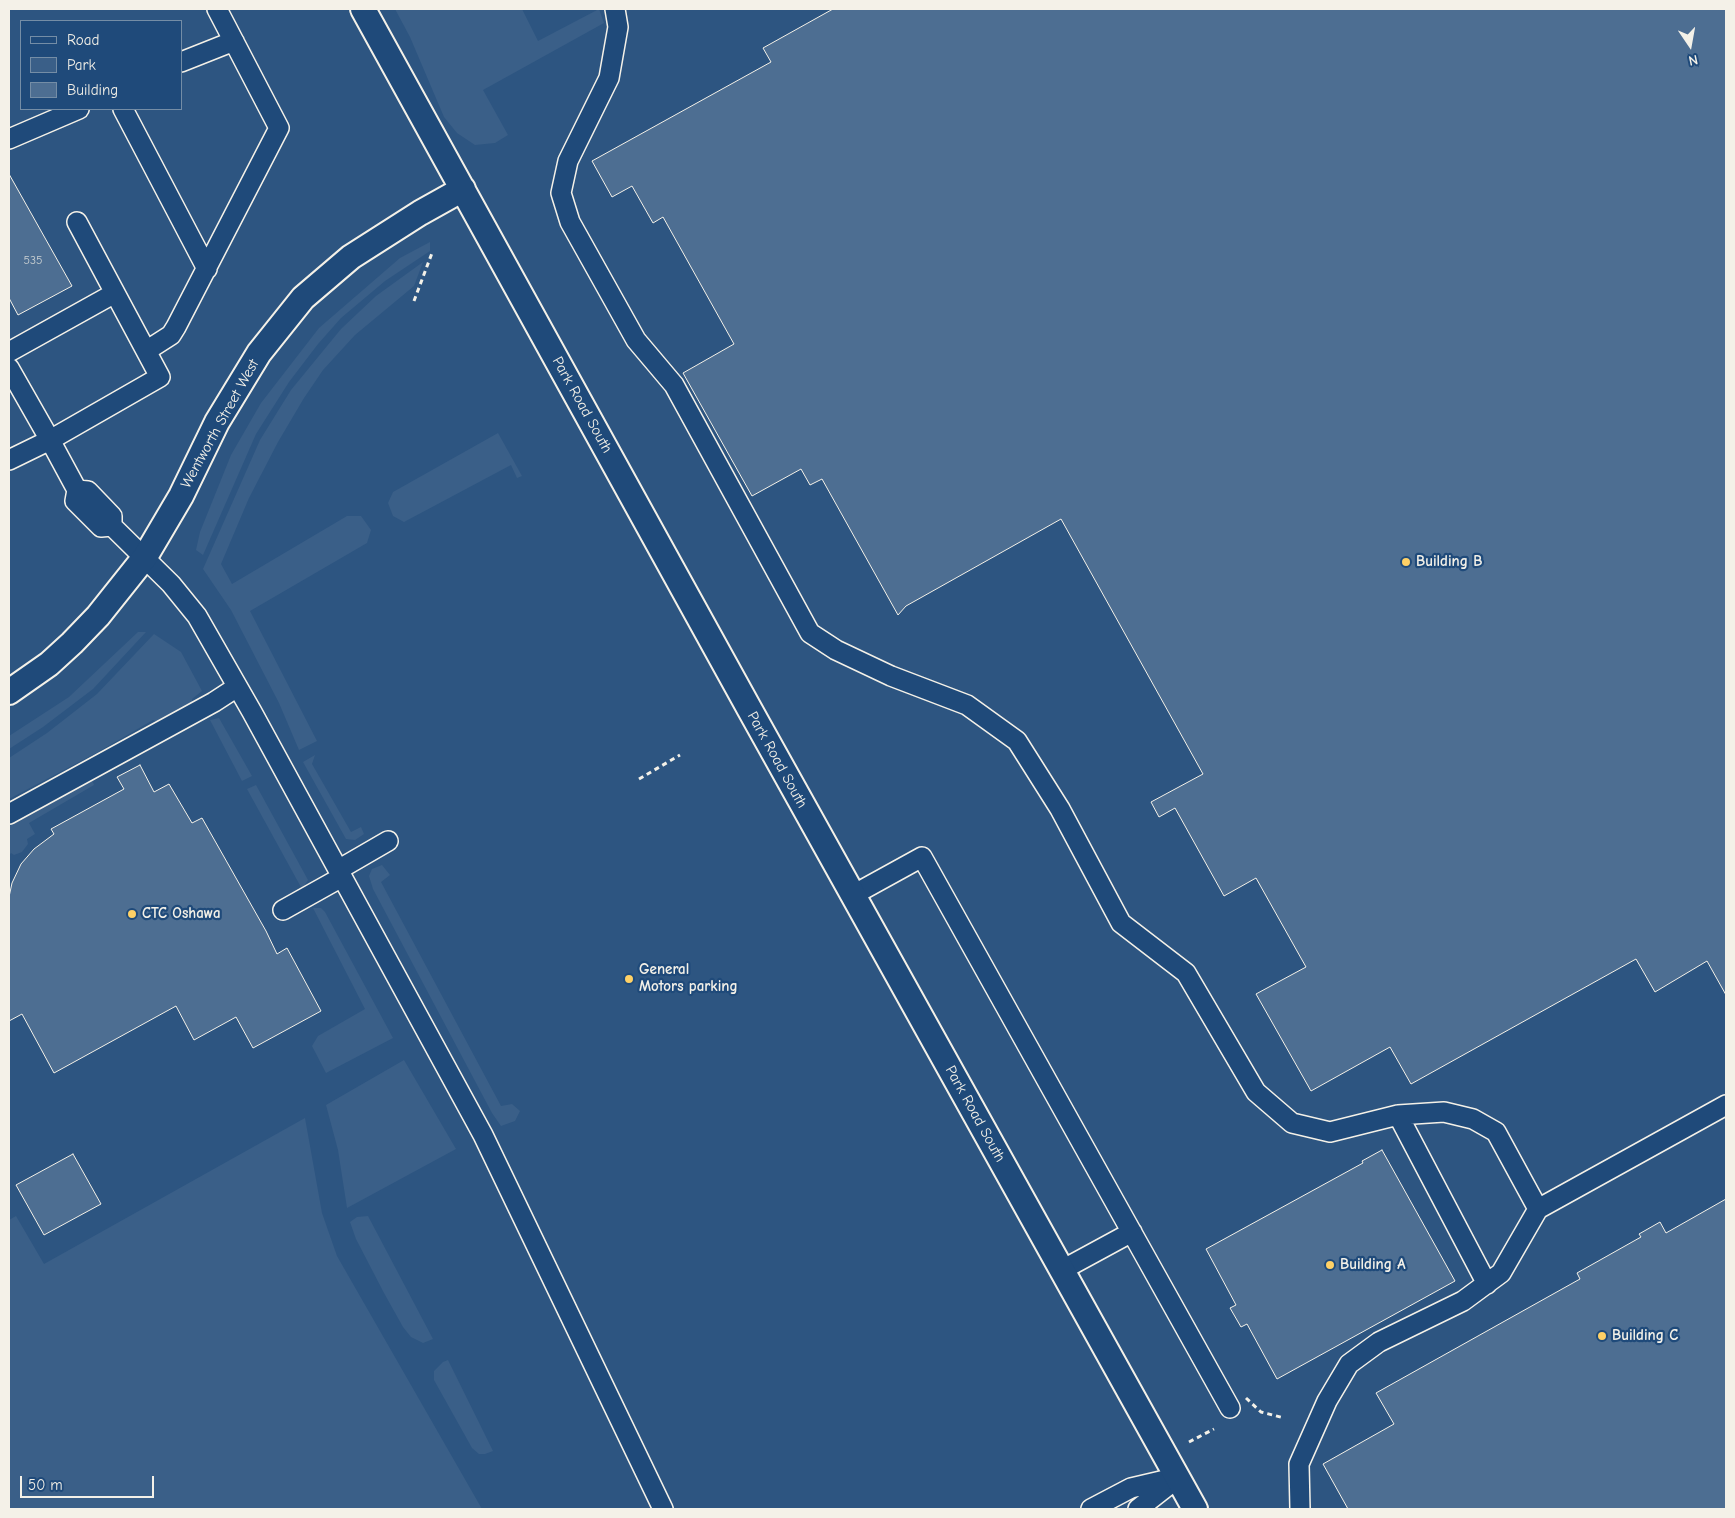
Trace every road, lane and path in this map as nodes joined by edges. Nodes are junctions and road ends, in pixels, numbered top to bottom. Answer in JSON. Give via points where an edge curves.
{"nodes":[{"id":1,"x":217,"y":9,"type":"edge"},
{"id":2,"x":363,"y":9,"type":"edge"},
{"id":3,"x":615,"y":9,"type":"edge"},
{"id":4,"x":234,"y":41,"type":"junction"},
{"id":5,"x":182,"y":62,"type":"edge"},
{"id":6,"x":77,"y":110,"type":"edge"},
{"id":7,"x":124,"y":110,"type":"edge"},
{"id":8,"x":9,"y":139,"type":"edge"},
{"id":9,"x":463,"y":188,"type":"junction"},
{"id":10,"x":77,"y":222,"type":"dead end"},
{"id":11,"x":432,"y":253,"type":"dead end"},
{"id":12,"x":207,"y":269,"type":"junction"},
{"id":13,"x":115,"y":293,"type":"junction"},
{"id":14,"x":414,"y":301,"type":"dead end"},
{"id":15,"x":146,"y":351,"type":"junction"},
{"id":16,"x":9,"y":352,"type":"edge"},
{"id":17,"x":9,"y":368,"type":"edge"},
{"id":18,"x":50,"y":440,"type":"junction"},
{"id":19,"x":9,"y":460,"type":"edge"},
{"id":20,"x":144,"y":557,"type":"junction"},
{"id":21,"x":237,"y":687,"type":"junction"},
{"id":22,"x":9,"y":692,"type":"edge"},
{"id":23,"x":680,"y":755,"type":"dead end"},
{"id":24,"x":639,"y":779,"type":"dead end"},
{"id":25,"x":9,"y":814,"type":"edge"},
{"id":26,"x":388,"y":841,"type":"dead end"},
{"id":27,"x":340,"y":874,"type":"junction"},
{"id":28,"x":853,"y":895,"type":"junction"},
{"id":29,"x":284,"y":910,"type":"dead end"},
{"id":30,"x":1726,"y":1105,"type":"edge"},
{"id":31,"x":1398,"y":1115,"type":"junction"},
{"id":32,"x":1538,"y":1209,"type":"junction"},
{"id":33,"x":1132,"y":1232,"type":"junction"},
{"id":34,"x":1062,"y":1270,"type":"junction"},
{"id":35,"x":1487,"y":1284,"type":"junction"},
{"id":36,"x":1244,"y":1395,"type":"dead end"},
{"id":37,"x":1230,"y":1408,"type":"dead end"},
{"id":38,"x":1284,"y":1418,"type":"dead end"},
{"id":39,"x":1214,"y":1429,"type":"dead end"},
{"id":40,"x":1189,"y":1442,"type":"dead end"},
{"id":41,"x":1178,"y":1478,"type":"junction"},
{"id":42,"x":663,"y":1509,"type":"edge"},
{"id":43,"x":1091,"y":1509,"type":"edge"},
{"id":44,"x":1138,"y":1509,"type":"edge"},
{"id":45,"x":1195,"y":1509,"type":"edge"},
{"id":46,"x":1300,"y":1509,"type":"edge"}],
"edges":[{"from":1,"to":4,"type":"lane"},
{"from":2,"to":9,"type":"main road","name":"Park Road South"},
{"from":3,"to":31,"type":"lane","via":[[618,27],[609,78],[568,161],[561,193],[570,222],[636,340],[674,385],[810,633],[836,650],[891,676],[967,705],[1017,741],[1060,809],[1121,923],[1186,973],[1256,1092],[1292,1123],[1330,1132]]},
{"from":4,"to":5,"type":"lane"},
{"from":4,"to":12,"type":"lane","via":[[279,128]]},
{"from":6,"to":8,"type":"lane"},
{"from":7,"to":12,"type":"lane"},
{"from":9,"to":20,"type":"main road","name":"Wentworth Street West","via":[[351,257],[303,298],[259,353],[217,422],[181,496]]},
{"from":9,"to":28,"type":"main road","name":"Park Road South"},
{"from":10,"to":13,"type":"lane"},
{"from":11,"to":14,"type":"path"},
{"from":12,"to":15,"type":"lane","via":[[171,335]]},
{"from":13,"to":15,"type":"lane"},
{"from":13,"to":16,"type":"lane"},
{"from":15,"to":18,"type":"lane","via":[[160,378]]},
{"from":17,"to":18,"type":"lane"},
{"from":18,"to":19,"type":"lane"},
{"from":18,"to":20,"type":"lane","via":[[76,490],[75,500],[101,527],[112,526]]},
{"from":20,"to":21,"type":"lane","via":[[197,616]]},
{"from":20,"to":22,"type":"main road","name":"Wentworth Street West","via":[[98,616],[72,643]]},
{"from":21,"to":25,"type":"lane"},
{"from":21,"to":27,"type":"lane"},
{"from":23,"to":24,"type":"path"},
{"from":26,"to":27,"type":"lane"},
{"from":27,"to":29,"type":"lane"},
{"from":27,"to":42,"type":"lane","via":[[483,1135]]},
{"from":28,"to":33,"type":"lane","via":[[922,857]]},
{"from":28,"to":34,"type":"main road","name":"Park Road South"},
{"from":30,"to":32,"type":"lane"},
{"from":31,"to":32,"type":"lane","via":[[1444,1112],[1473,1119],[1496,1132]]},
{"from":31,"to":35,"type":"lane"},
{"from":32,"to":35,"type":"lane","via":[[1501,1273]]},
{"from":33,"to":34,"type":"lane"},
{"from":33,"to":37,"type":"lane"},
{"from":34,"to":41,"type":"main road","name":"Park Road South"},
{"from":35,"to":46,"type":"lane","via":[[1463,1301],[1379,1342],[1349,1364],[1327,1401],[1299,1464]]},
{"from":36,"to":38,"type":"path","via":[[1261,1412]]},
{"from":39,"to":40,"type":"path"},
{"from":41,"to":43,"type":"lane","via":[[1131,1488]]},
{"from":41,"to":44,"type":"lane"},
{"from":41,"to":45,"type":"main road","name":"Park Road South"}]}
